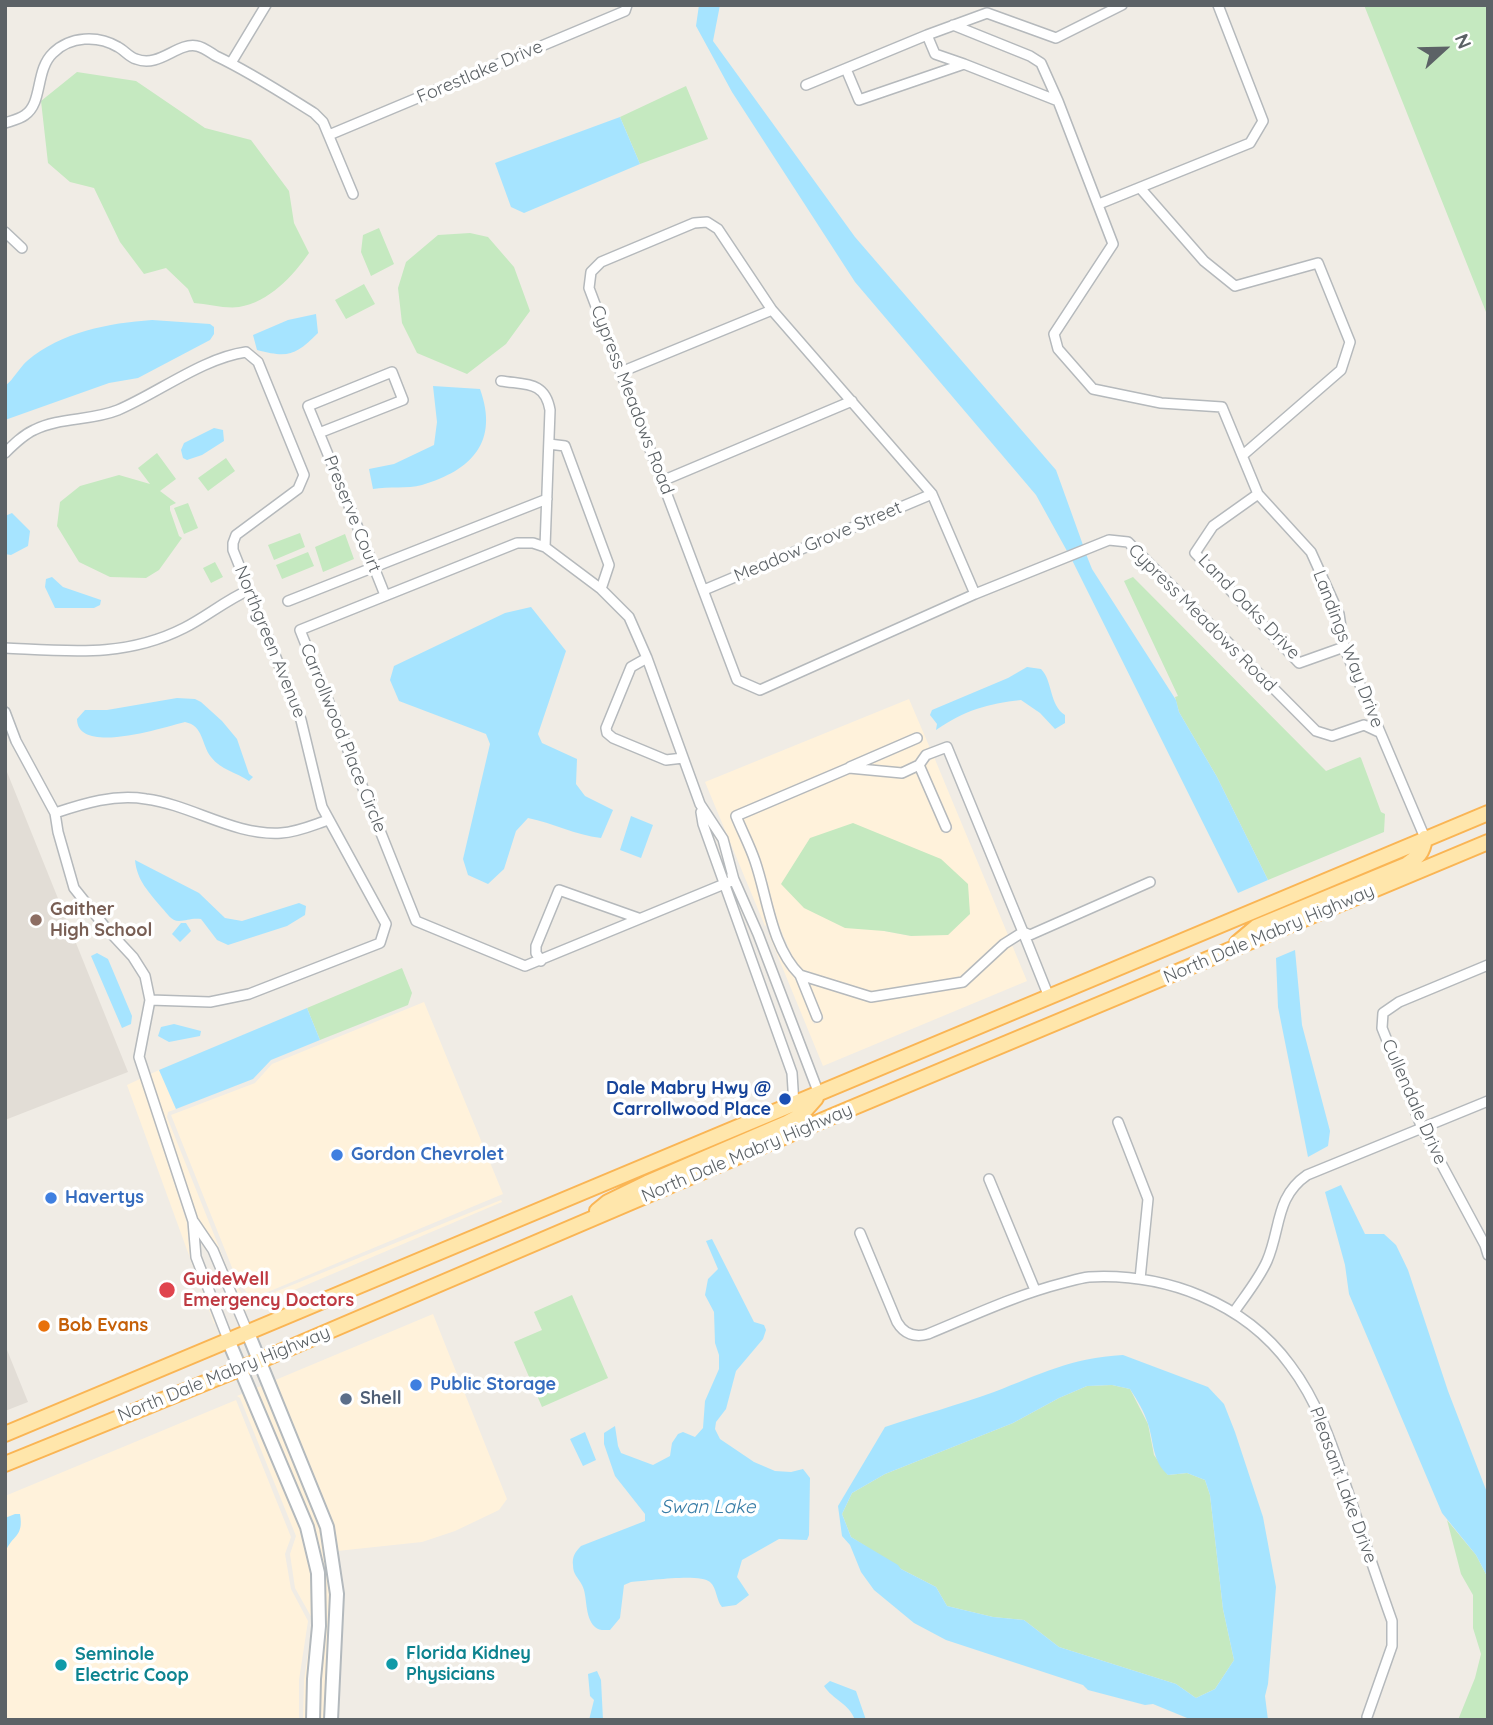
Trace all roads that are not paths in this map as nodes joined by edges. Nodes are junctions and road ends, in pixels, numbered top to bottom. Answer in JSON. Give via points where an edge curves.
{"nodes":[{"id":1,"x":266,"y":5,"type":"edge"},
{"id":2,"x":627,"y":5,"type":"edge"},
{"id":3,"x":1122,"y":5,"type":"edge"},
{"id":4,"x":1218,"y":5,"type":"edge"},
{"id":5,"x":953,"y":25,"type":"junction"},
{"id":6,"x":927,"y":35,"type":"junction"},
{"id":7,"x":231,"y":63,"type":"junction"},
{"id":8,"x":964,"y":64,"type":"junction"},
{"id":9,"x":846,"y":69,"type":"junction"},
{"id":10,"x":806,"y":85,"type":"dead end"},
{"id":11,"x":1058,"y":101,"type":"junction"},
{"id":12,"x":5,"y":123,"type":"edge"},
{"id":13,"x":329,"y":135,"type":"junction"},
{"id":14,"x":1140,"y":189,"type":"junction"},
{"id":15,"x":353,"y":194,"type":"dead end"},
{"id":16,"x":1100,"y":204,"type":"junction"},
{"id":17,"x":5,"y":232,"type":"edge"},
{"id":18,"x":22,"y":248,"type":"dead end"},
{"id":19,"x":772,"y":310,"type":"junction"},
{"id":20,"x":621,"y":372,"type":"junction"},
{"id":21,"x":501,"y":381,"type":"dead end"},
{"id":22,"x":852,"y":401,"type":"junction"},
{"id":23,"x":319,"y":433,"type":"junction"},
{"id":24,"x":549,"y":444,"type":"junction"},
{"id":25,"x":5,"y":453,"type":"edge"},
{"id":26,"x":1242,"y":455,"type":"junction"},
{"id":27,"x":662,"y":481,"type":"junction"},
{"id":28,"x":932,"y":494,"type":"junction"},
{"id":29,"x":1258,"y":494,"type":"junction"},
{"id":30,"x":547,"y":499,"type":"junction"},
{"id":31,"x":545,"y":547,"type":"junction"},
{"id":32,"x":374,"y":568,"type":"junction"},
{"id":33,"x":601,"y":589,"type":"junction"},
{"id":34,"x":249,"y":590,"type":"junction"},
{"id":35,"x":704,"y":590,"type":"junction"},
{"id":36,"x":975,"y":593,"type":"junction"},
{"id":37,"x":385,"y":596,"type":"junction"},
{"id":38,"x":288,"y":601,"type":"dead end"},
{"id":39,"x":1344,"y":646,"type":"junction"},
{"id":40,"x":5,"y":648,"type":"edge"},
{"id":41,"x":647,"y":658,"type":"junction"},
{"id":42,"x":5,"y":712,"type":"edge"},
{"id":43,"x":1379,"y":732,"type":"junction"},
{"id":44,"x":917,"y":738,"type":"dead end"},
{"id":45,"x":683,"y":758,"type":"junction"},
{"id":46,"x":919,"y":765,"type":"junction"},
{"id":47,"x":849,"y":768,"type":"junction"},
{"id":48,"x":700,"y":804,"type":"junction"},
{"id":49,"x":55,"y":813,"type":"junction"},
{"id":50,"x":1488,"y":813,"type":"edge"},
{"id":51,"x":328,"y":820,"type":"junction"},
{"id":52,"x":946,"y":827,"type":"dead end"},
{"id":53,"x":1425,"y":838,"type":"junction"},
{"id":54,"x":1488,"y":842,"type":"edge"},
{"id":55,"x":729,"y":882,"type":"junction"},
{"id":56,"x":1150,"y":882,"type":"dead end"},
{"id":57,"x":638,"y":918,"type":"junction"},
{"id":58,"x":774,"y":928,"type":"junction"},
{"id":59,"x":1023,"y":932,"type":"junction"},
{"id":60,"x":758,"y":934,"type":"junction"},
{"id":61,"x":746,"y":942,"type":"junction"},
{"id":62,"x":1224,"y":953,"type":"junction"},
{"id":63,"x":541,"y":961,"type":"junction"},
{"id":64,"x":1488,"y":965,"type":"edge"},
{"id":65,"x":800,"y":975,"type":"junction"},
{"id":66,"x":1049,"y":997,"type":"junction"},
{"id":67,"x":150,"y":1000,"type":"junction"},
{"id":68,"x":787,"y":1009,"type":"junction"},
{"id":69,"x":772,"y":1014,"type":"junction"},
{"id":70,"x":817,"y":1017,"type":"dead end"},
{"id":71,"x":820,"y":1094,"type":"junction"},
{"id":72,"x":1488,"y":1101,"type":"edge"},
{"id":73,"x":794,"y":1105,"type":"junction"},
{"id":74,"x":1118,"y":1122,"type":"dead end"},
{"id":75,"x":1422,"y":1128,"type":"junction"},
{"id":76,"x":989,"y":1179,"type":"dead end"},
{"id":77,"x":193,"y":1221,"type":"junction"},
{"id":78,"x":582,"y":1223,"type":"junction"},
{"id":79,"x":860,"y":1233,"type":"dead end"},
{"id":80,"x":1487,"y":1248,"type":"edge"},
{"id":81,"x":1140,"y":1279,"type":"junction"},
{"id":82,"x":1035,"y":1290,"type":"junction"},
{"id":83,"x":1234,"y":1312,"type":"junction"},
{"id":84,"x":248,"y":1333,"type":"junction"},
{"id":85,"x":229,"y":1342,"type":"junction"},
{"id":86,"x":259,"y":1360,"type":"junction"},
{"id":87,"x":239,"y":1368,"type":"junction"},
{"id":88,"x":5,"y":1434,"type":"edge"},
{"id":89,"x":5,"y":1464,"type":"edge"},
{"id":90,"x":1367,"y":1717,"type":"dead end"},
{"id":91,"x":313,"y":1720,"type":"edge"},
{"id":92,"x":331,"y":1720,"type":"edge"}],
"edges":[{"from":1,"to":7,"type":"street"},
{"from":2,"to":13,"type":"street","name":"Forestlake Drive","via":[[625,11]]},
{"from":3,"to":5,"type":"street","via":[[1056,38],[987,13]]},
{"from":4,"to":14,"type":"street","via":[[1263,121],[1250,142]]},
{"from":5,"to":6,"type":"street"},
{"from":5,"to":11,"type":"street","name":"Landings Way Drive","via":[[1041,63]]},
{"from":6,"to":8,"type":"street","via":[[935,54]]},
{"from":6,"to":9,"type":"street"},
{"from":7,"to":12,"type":"street","via":[[198,46],[150,61],[135,59],[100,39],[83,38],[53,52],[42,68],[35,103],[26,114]]},
{"from":7,"to":13,"type":"street","via":[[314,113]]},
{"from":8,"to":9,"type":"street","via":[[859,100]]},
{"from":8,"to":11,"type":"street"},
{"from":9,"to":10,"type":"street"},
{"from":11,"to":16,"type":"street","name":"Landings Way Drive"},
{"from":13,"to":15,"type":"street"},
{"from":14,"to":16,"type":"street"},
{"from":14,"to":26,"type":"street","via":[[1204,261],[1235,286],[1318,263],[1350,342],[1341,370]]},
{"from":16,"to":26,"type":"street","name":"Landings Way Drive","via":[[1113,244],[1054,334],[1058,349],[1093,388],[1161,403],[1222,407]]},
{"from":17,"to":18,"type":"street"},
{"from":19,"to":20,"type":"street"},
{"from":19,"to":20,"type":"street","name":"Cypress Meadows Road","via":[[718,229],[707,222],[694,223],[601,262],[590,272],[589,288]]},
{"from":19,"to":22,"type":"street","name":"Cypress Meadows Road"},
{"from":20,"to":27,"type":"street","name":"Cypress Meadows Road"},
{"from":21,"to":24,"type":"street","via":[[538,386],[548,397]]},
{"from":22,"to":27,"type":"street"},
{"from":22,"to":28,"type":"street","name":"Cypress Meadows Road"},
{"from":23,"to":23,"type":"street","name":"Preserve Court","via":[[308,406],[391,372],[403,400]]},
{"from":23,"to":32,"type":"street","name":"Preserve Court"},
{"from":24,"to":30,"type":"street"},
{"from":24,"to":33,"type":"street","via":[[565,446],[609,565]]},
{"from":25,"to":34,"type":"street","name":"Northgreen Avenue","via":[[24,435],[44,425],[117,410],[183,375],[246,352],[258,362],[304,475],[298,489],[236,535],[233,550]]},
{"from":26,"to":29,"type":"street","name":"Landings Way Drive"},
{"from":27,"to":35,"type":"street","name":"Cypress Meadows Road"},
{"from":28,"to":35,"type":"street","name":"Meadow Grove Street"},
{"from":28,"to":36,"type":"street","name":"Cypress Meadows Road"},
{"from":29,"to":39,"type":"street","name":"Landings Way Drive","via":[[1311,552],[1339,614]]},
{"from":29,"to":39,"type":"street","name":"Land Oaks Drive","via":[[1213,526],[1195,553],[1299,663]]},
{"from":30,"to":31,"type":"street"},
{"from":30,"to":32,"type":"street"},
{"from":31,"to":33,"type":"street"},
{"from":31,"to":37,"type":"street","name":"Carrollwood Place Circle","via":[[517,543]]},
{"from":32,"to":37,"type":"street","name":"Preserve Court"},
{"from":32,"to":38,"type":"street"},
{"from":33,"to":41,"type":"street","via":[[629,617]]},
{"from":34,"to":40,"type":"street","via":[[186,627],[142,645],[96,652]]},
{"from":34,"to":51,"type":"street","name":"Northgreen Avenue","via":[[301,720]]},
{"from":35,"to":36,"type":"street","name":"Cypress Meadows Road","via":[[737,680],[760,690]]},
{"from":36,"to":43,"type":"street","name":"Cypress Meadows Road","via":[[1109,540],[1128,542],[1316,731],[1332,736],[1363,725]]},
{"from":37,"to":63,"type":"street","name":"Carrollwood Place Circle","via":[[300,631],[416,921],[525,966]]},
{"from":39,"to":43,"type":"street","name":"Landings Way Drive"},
{"from":41,"to":45,"type":"street"},
{"from":41,"to":45,"type":"street","via":[[631,667],[607,733],[666,760]]},
{"from":42,"to":49,"type":"street"},
{"from":43,"to":53,"type":"street","name":"Landings Way Drive"},
{"from":44,"to":47,"type":"street"},
{"from":45,"to":48,"type":"street"},
{"from":46,"to":47,"type":"street","via":[[902,773]]},
{"from":46,"to":52,"type":"street"},
{"from":46,"to":59,"type":"street","via":[[926,755],[947,747]]},
{"from":47,"to":58,"type":"street","via":[[736,816],[755,859]]},
{"from":48,"to":55,"type":"street","via":[[703,824]]},
{"from":48,"to":55,"type":"street","via":[[723,839]]},
{"from":49,"to":51,"type":"street","via":[[93,801],[130,797],[259,832],[297,831]]},
{"from":49,"to":67,"type":"street","via":[[74,888],[140,966]]},
{"from":50,"to":53,"type":"main road","name":"North Dale Mabry Highway"},
{"from":51,"to":67,"type":"street","name":"Northgreen Avenue","via":[[386,924],[380,943],[248,994],[210,1002]]},
{"from":53,"to":62,"type":"main road","via":[[1419,857],[1406,865],[1256,927]]},
{"from":53,"to":66,"type":"main road","name":"North Dale Mabry Highway"},
{"from":54,"to":62,"type":"main road","name":"North Dale Mabry Highway"},
{"from":55,"to":57,"type":"street","name":"Carrollwood Place Circle"},
{"from":55,"to":60,"type":"street"},
{"from":55,"to":61,"type":"street"},
{"from":56,"to":59,"type":"street","via":[[1030,935]]},
{"from":57,"to":63,"type":"street","name":"Carrollwood Place Circle"},
{"from":57,"to":63,"type":"street","via":[[559,890],[536,946]]},
{"from":58,"to":60,"type":"street"},
{"from":58,"to":65,"type":"street","via":[[790,965]]},
{"from":59,"to":65,"type":"street","via":[[963,982],[871,997]]},
{"from":59,"to":66,"type":"street"},
{"from":60,"to":61,"type":"street"},
{"from":60,"to":68,"type":"street"},
{"from":61,"to":69,"type":"street"},
{"from":62,"to":78,"type":"main road","name":"North Dale Mabry Highway"},
{"from":64,"to":75,"type":"street","name":"Cullendale Drive","via":[[1383,1013],[1382,1028]]},
{"from":65,"to":70,"type":"street"},
{"from":66,"to":71,"type":"main road","name":"North Dale Mabry Highway"},
{"from":67,"to":77,"type":"street","via":[[139,1057]]},
{"from":68,"to":69,"type":"street"},
{"from":68,"to":71,"type":"street"},
{"from":69,"to":73,"type":"street","via":[[792,1073]]},
{"from":71,"to":73,"type":"main road","name":"North Dale Mabry Highway"},
{"from":71,"to":78,"type":"main road","via":[[787,1124],[608,1202]]},
{"from":72,"to":75,"type":"street"},
{"from":73,"to":84,"type":"main road","name":"North Dale Mabry Highway"},
{"from":74,"to":81,"type":"street","via":[[1148,1199]]},
{"from":75,"to":80,"type":"street","name":"Cullendale Drive"},
{"from":75,"to":83,"type":"street","via":[[1295,1183],[1284,1200],[1267,1262]]},
{"from":76,"to":82,"type":"street"},
{"from":77,"to":84,"type":"street","via":[[213,1250]]},
{"from":77,"to":85,"type":"street","via":[[195,1257]]},
{"from":78,"to":86,"type":"main road","name":"North Dale Mabry Highway"},
{"from":79,"to":82,"type":"street","name":"Pleasant Lake Drive","via":[[897,1322],[912,1335],[928,1334]]},
{"from":81,"to":82,"type":"street","name":"Pleasant Lake Drive","via":[[1087,1278]]},
{"from":81,"to":83,"type":"street","name":"Pleasant Lake Drive","via":[[1190,1291]]},
{"from":83,"to":90,"type":"street","name":"Pleasant Lake Drive","via":[[1274,1345],[1315,1404],[1392,1621],[1392,1646]]},
{"from":84,"to":85,"type":"main road","name":"North Dale Mabry Highway"},
{"from":84,"to":86,"type":"street"},
{"from":85,"to":87,"type":"street"},
{"from":85,"to":88,"type":"main road","name":"North Dale Mabry Highway"},
{"from":86,"to":87,"type":"main road","name":"North Dale Mabry Highway"},
{"from":86,"to":92,"type":"street","via":[[327,1527],[337,1594]]},
{"from":87,"to":89,"type":"main road","name":"North Dale Mabry Highway"},
{"from":87,"to":91,"type":"street","via":[[307,1527],[318,1573]]}]}
